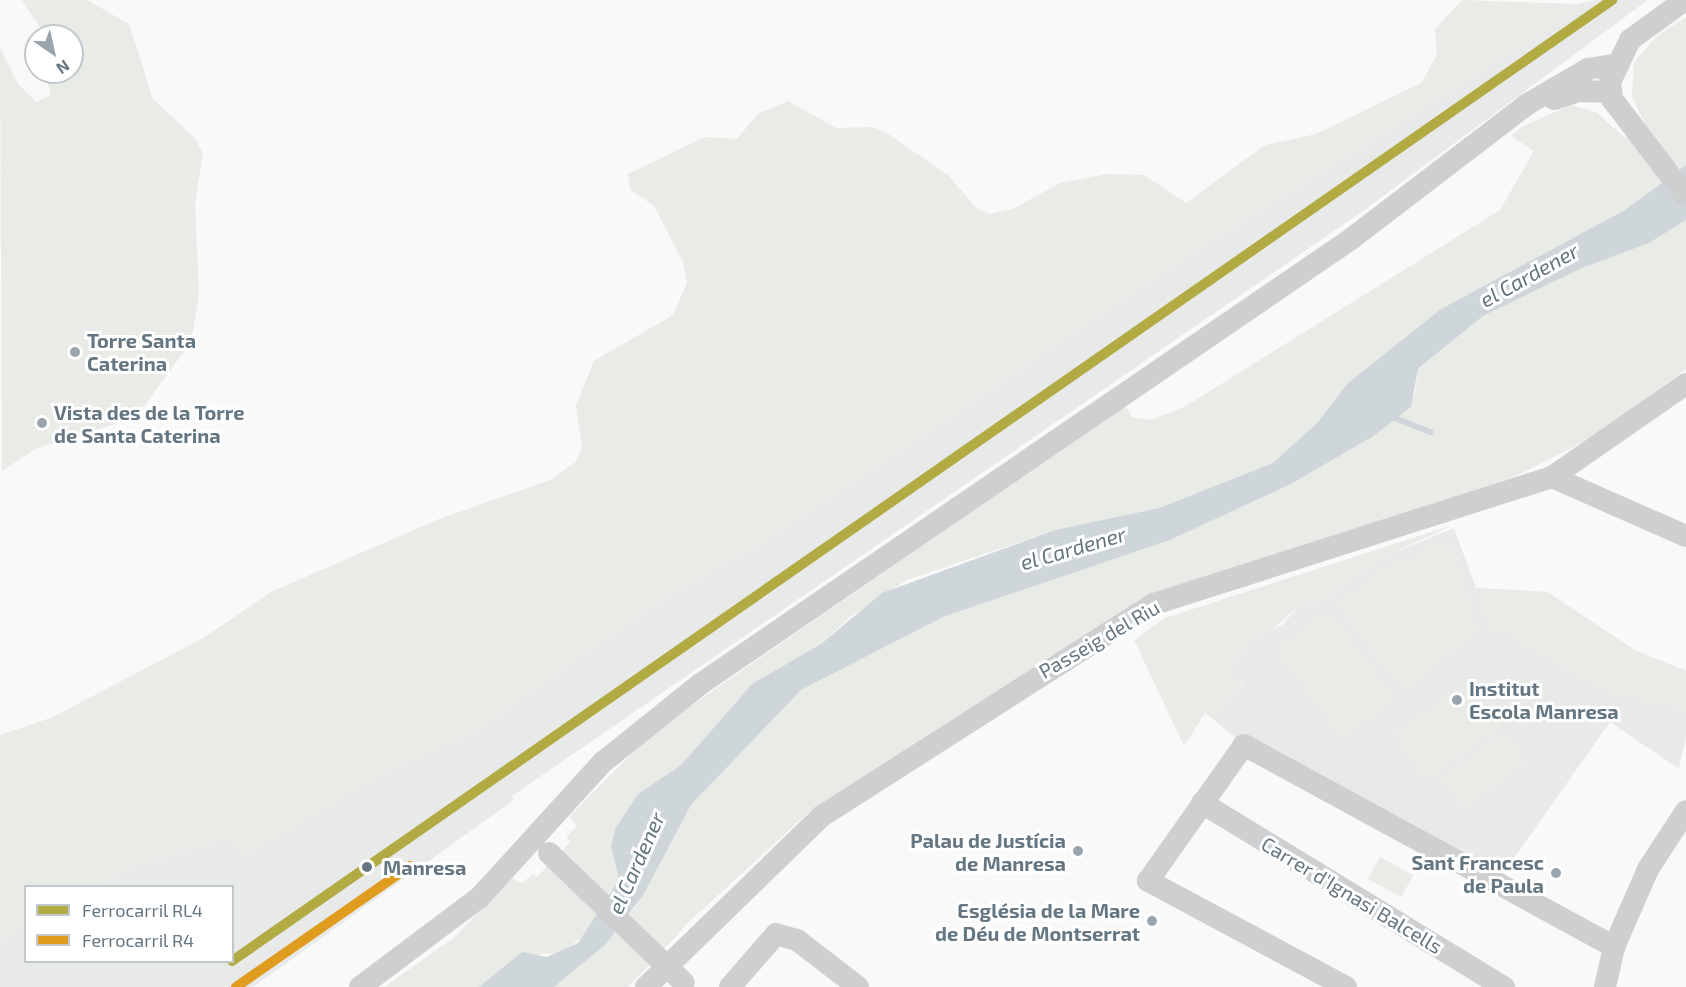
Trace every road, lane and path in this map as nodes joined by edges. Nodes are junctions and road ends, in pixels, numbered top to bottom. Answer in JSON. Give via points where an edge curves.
{"nodes":[{"id":1,"x":1685,"y":0,"type":"edge"},
{"id":2,"x":1614,"y":65,"type":"junction"},
{"id":3,"x":1611,"y":92,"type":"junction"},
{"id":4,"x":1491,"y":136,"type":"junction"},
{"id":5,"x":1686,"y":196,"type":"edge"},
{"id":6,"x":1686,"y":384,"type":"edge"},
{"id":7,"x":1552,"y":477,"type":"junction"},
{"id":8,"x":1686,"y":536,"type":"edge"},
{"id":9,"x":1202,"y":803,"type":"junction"},
{"id":10,"x":1686,"y":811,"type":"edge"},
{"id":11,"x":541,"y":845,"type":"junction"},
{"id":12,"x":785,"y":938,"type":"junction"},
{"id":13,"x":1614,"y":947,"type":"junction"},
{"id":14,"x":686,"y":985,"type":"edge"},
{"id":15,"x":360,"y":987,"type":"edge"},
{"id":16,"x":646,"y":987,"type":"edge"},
{"id":17,"x":730,"y":987,"type":"edge"},
{"id":18,"x":836,"y":987,"type":"edge"},
{"id":19,"x":858,"y":987,"type":"edge"},
{"id":20,"x":1346,"y":987,"type":"edge"},
{"id":21,"x":1504,"y":987,"type":"edge"},
{"id":22,"x":1605,"y":987,"type":"edge"}],
"edges":[{"from":1,"to":2,"type":"street","via":[[1630,40]]},
{"from":2,"to":3,"type":"street"},
{"from":2,"to":4,"type":"street","via":[[1588,69],[1526,105]]},
{"from":3,"to":4,"type":"street","via":[[1579,91],[1554,98]]},
{"from":3,"to":5,"type":"street"},
{"from":4,"to":11,"type":"street","via":[[1351,239],[699,685],[603,762]]},
{"from":6,"to":7,"type":"street","name":"Passeig del Riu"},
{"from":7,"to":8,"type":"street"},
{"from":7,"to":16,"type":"street","name":"Passeig del Riu","via":[[1154,604],[822,816]]},
{"from":9,"to":13,"type":"street","via":[[1244,745]]},
{"from":9,"to":20,"type":"street","via":[[1148,881]]},
{"from":9,"to":21,"type":"street","name":"Carrer d'Ignasi Balcells"},
{"from":10,"to":13,"type":"street","via":[[1648,869]]},
{"from":11,"to":14,"type":"street","bridge":true},
{"from":11,"to":15,"type":"street","via":[[480,897]]},
{"from":12,"to":17,"type":"street","via":[[771,934]]},
{"from":12,"to":18,"type":"street","via":[[789,950]]},
{"from":12,"to":19,"type":"street","via":[[797,940]]},
{"from":13,"to":22,"type":"street"}]}
